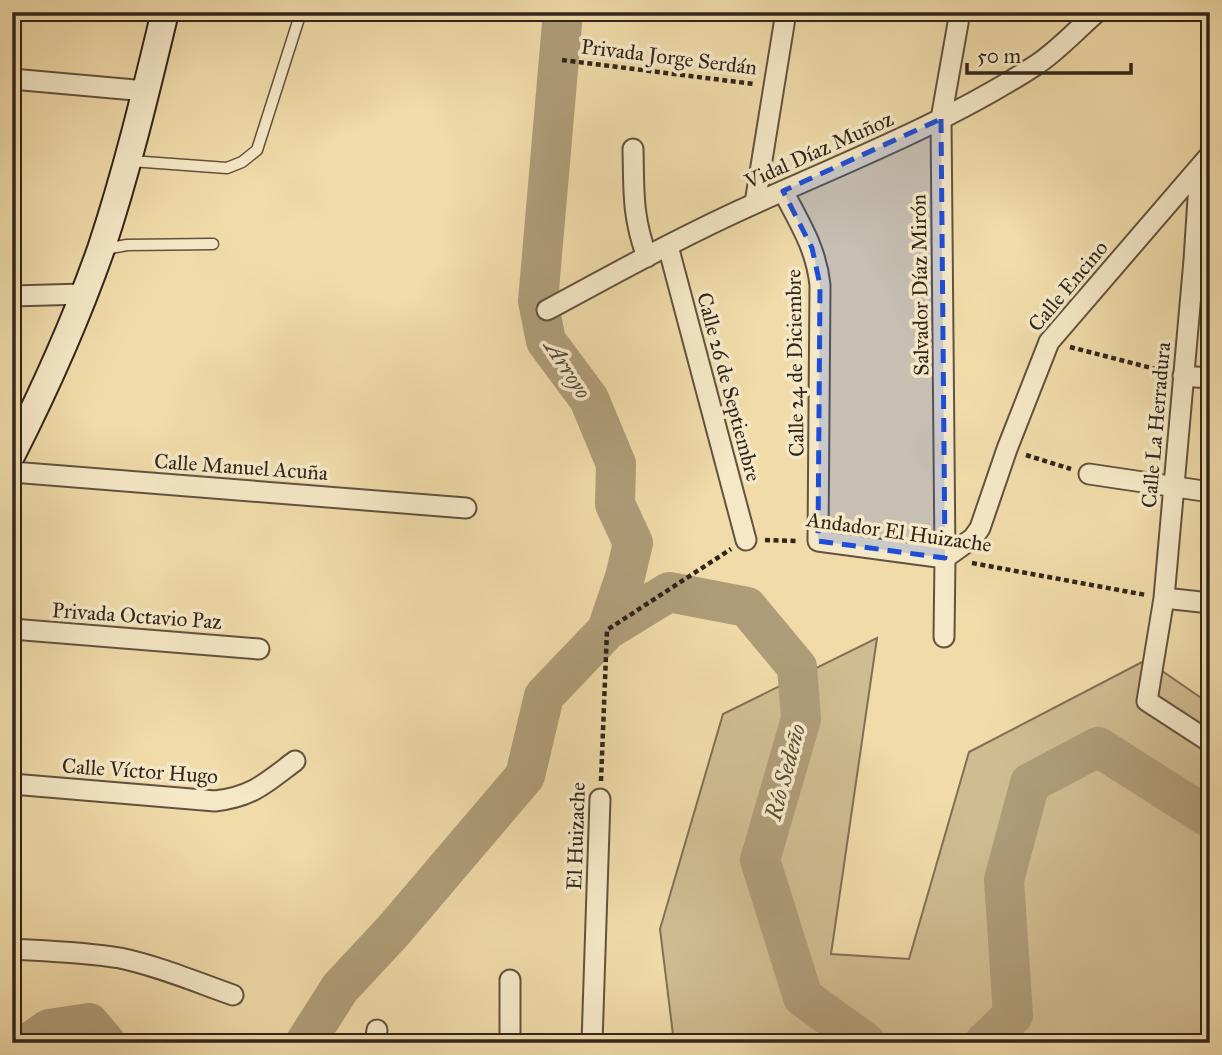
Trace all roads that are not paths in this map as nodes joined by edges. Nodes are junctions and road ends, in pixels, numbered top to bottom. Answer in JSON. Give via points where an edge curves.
{"nodes":[{"id":1,"x":165,"y":12,"type":"edge"},
{"id":2,"x":301,"y":12,"type":"edge"},
{"id":3,"x":786,"y":12,"type":"edge"},
{"id":4,"x":960,"y":12,"type":"edge"},
{"id":5,"x":1095,"y":13,"type":"edge"},
{"id":6,"x":12,"y":79,"type":"edge"},
{"id":7,"x":146,"y":91,"type":"junction"},
{"id":8,"x":941,"y":119,"type":"junction"},
{"id":9,"x":633,"y":149,"type":"dead end"},
{"id":10,"x":127,"y":161,"type":"junction"},
{"id":11,"x":1205,"y":162,"type":"edge"},
{"id":12,"x":783,"y":191,"type":"junction"},
{"id":13,"x":755,"y":203,"type":"junction"},
{"id":14,"x":213,"y":244,"type":"dead end"},
{"id":15,"x":668,"y":246,"type":"junction"},
{"id":16,"x":100,"y":249,"type":"junction"},
{"id":17,"x":647,"y":257,"type":"junction"},
{"id":18,"x":1202,"y":261,"type":"edge"},
{"id":19,"x":84,"y":294,"type":"junction"},
{"id":20,"x":12,"y":296,"type":"edge"},
{"id":21,"x":547,"y":310,"type":"dead end"},
{"id":22,"x":1183,"y":376,"type":"junction"},
{"id":23,"x":1210,"y":378,"type":"edge"},
{"id":24,"x":12,"y":454,"type":"edge"},
{"id":25,"x":12,"y":472,"type":"edge"},
{"id":26,"x":1089,"y":474,"type":"road end"},
{"id":27,"x":1174,"y":486,"type":"junction"},
{"id":28,"x":1210,"y":492,"type":"edge"},
{"id":29,"x":466,"y":508,"type":"dead end"},
{"id":30,"x":746,"y":540,"type":"road end"},
{"id":31,"x":818,"y":541,"type":"joint"},
{"id":32,"x":945,"y":558,"type":"junction"},
{"id":33,"x":1164,"y":598,"type":"junction"},
{"id":34,"x":1210,"y":603,"type":"edge"},
{"id":35,"x":12,"y":629,"type":"edge"},
{"id":36,"x":944,"y":637,"type":"dead end"},
{"id":37,"x":259,"y":649,"type":"dead end"},
{"id":38,"x":1210,"y":742,"type":"edge"},
{"id":39,"x":295,"y":761,"type":"dead end"},
{"id":40,"x":12,"y":784,"type":"edge"},
{"id":41,"x":600,"y":799,"type":"road end"},
{"id":42,"x":12,"y":949,"type":"edge"},
{"id":43,"x":510,"y":980,"type":"dead end"},
{"id":44,"x":233,"y":995,"type":"dead end"},
{"id":45,"x":510,"y":1043,"type":"edge"},
{"id":46,"x":592,"y":1043,"type":"edge"}],
"edges":[{"from":1,"to":7,"type":"main road"},
{"from":2,"to":10,"type":"lane","via":[[257,150],[228,168]]},
{"from":3,"to":13,"type":"street"},
{"from":4,"to":8,"type":"street","name":"Salvador Díaz Mirón"},
{"from":5,"to":8,"type":"street","name":"Vidal Díaz Muñoz","via":[[1062,47]]},
{"from":6,"to":7,"type":"street"},
{"from":7,"to":10,"type":"main road"},
{"from":8,"to":12,"type":"street","name":"Vidal Díaz Muñoz"},
{"from":8,"to":32,"type":"street","name":"Salvador Díaz Mirón"},
{"from":9,"to":17,"type":"street","via":[[634,214]]},
{"from":10,"to":16,"type":"main road"},
{"from":11,"to":18,"type":"street","name":"Calle La Herradura"},
{"from":11,"to":32,"type":"street","name":"Calle Encino","via":[[1049,342],[980,528]]},
{"from":12,"to":13,"type":"street","name":"Vidal Díaz Muñoz"},
{"from":12,"to":31,"type":"street","name":"Calle 24 de Diciembre","via":[[818,263]]},
{"from":13,"to":15,"type":"street","name":"Vidal Díaz Muñoz"},
{"from":14,"to":16,"type":"lane"},
{"from":15,"to":17,"type":"street","name":"Vidal Díaz Muñoz"},
{"from":15,"to":30,"type":"street","name":"Calle 26 de Septiembre"},
{"from":16,"to":19,"type":"main road"},
{"from":17,"to":21,"type":"street","name":"Vidal Díaz Muñoz"},
{"from":18,"to":22,"type":"street","name":"Calle La Herradura"},
{"from":19,"to":20,"type":"street"},
{"from":19,"to":24,"type":"main road"},
{"from":22,"to":23,"type":"street"},
{"from":22,"to":27,"type":"street","name":"Calle La Herradura"},
{"from":25,"to":29,"type":"street","name":"Calle Manuel Acuña"},
{"from":26,"to":27,"type":"street"},
{"from":27,"to":28,"type":"street"},
{"from":27,"to":33,"type":"street","name":"Calle La Herradura"},
{"from":31,"to":32,"type":"street","name":"Andador El Huizache"},
{"from":32,"to":36,"type":"street","name":"Salvador Díaz Mirón"},
{"from":33,"to":34,"type":"street"},
{"from":33,"to":38,"type":"street","name":"Calle La Herradura","via":[[1147,701]]},
{"from":35,"to":37,"type":"street","name":"Privada Octavio Paz"},
{"from":39,"to":40,"type":"street","name":"Calle Víctor Hugo","via":[[256,791],[215,801]]},
{"from":41,"to":46,"type":"street","name":"El Huizache"},
{"from":42,"to":44,"type":"street","via":[[120,958]]},
{"from":43,"to":45,"type":"street"}]}
